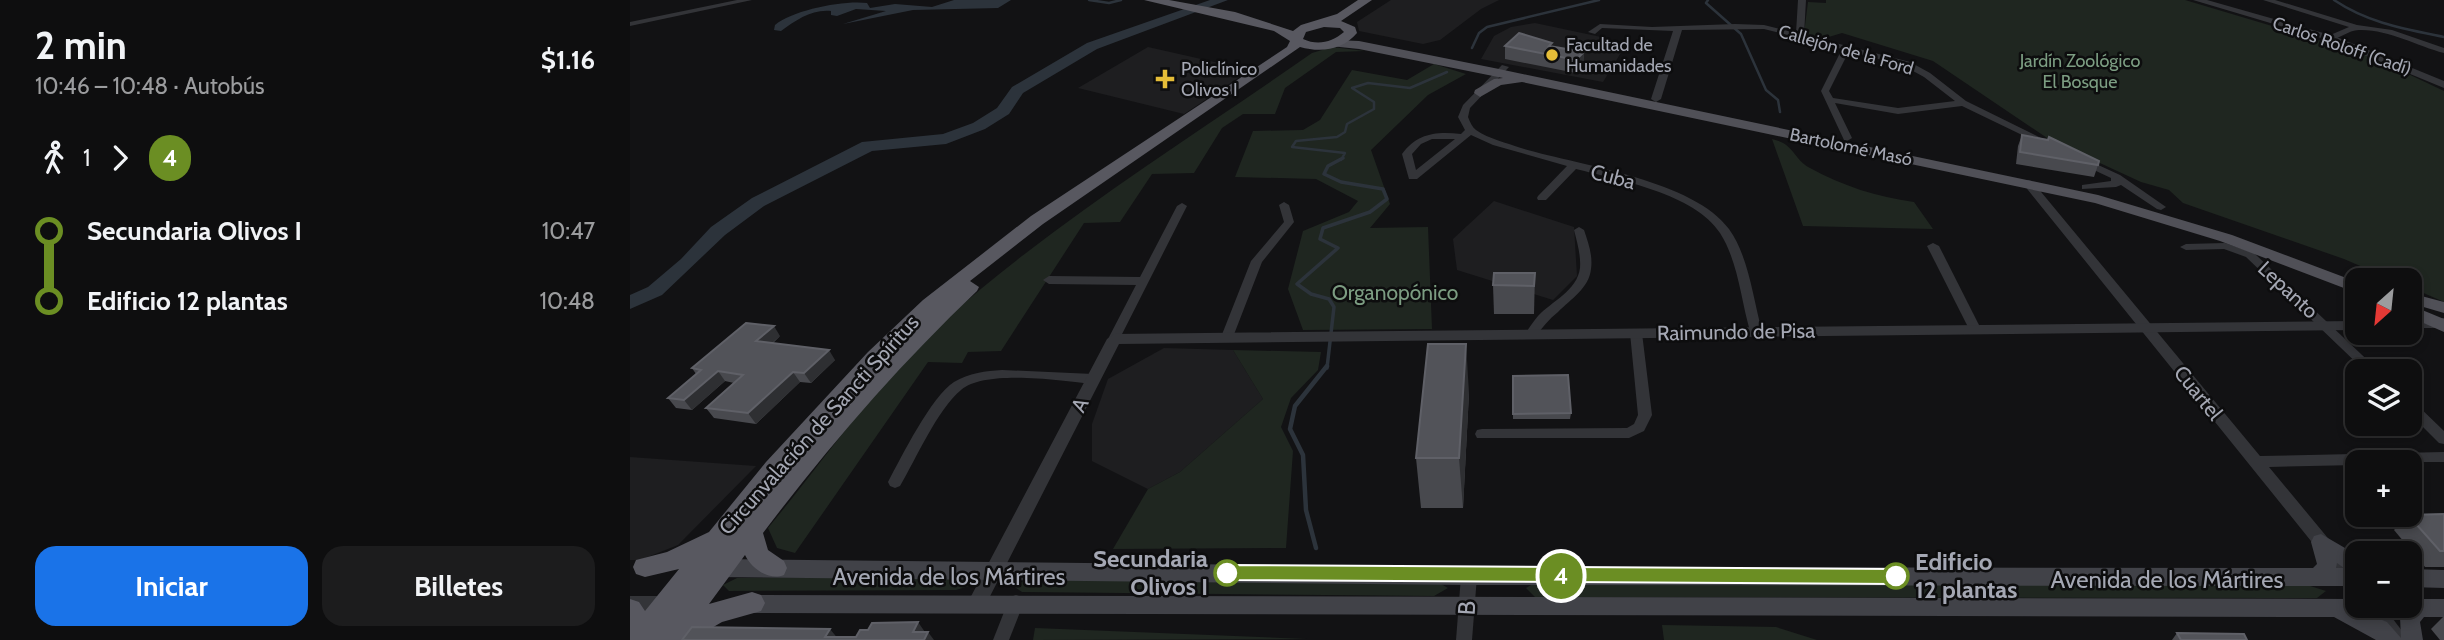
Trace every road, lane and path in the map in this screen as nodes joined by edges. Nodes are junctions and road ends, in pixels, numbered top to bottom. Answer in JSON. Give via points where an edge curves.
{"nodes":[{"id":1,"x":748,"y":0,"type":"edge"},
{"id":2,"x":1150,"y":0,"type":"edge"},
{"id":3,"x":1366,"y":0,"type":"edge"},
{"id":4,"x":1381,"y":0,"type":"edge"},
{"id":5,"x":1802,"y":0,"type":"edge"},
{"id":6,"x":2197,"y":0,"type":"edge"},
{"id":7,"x":2267,"y":0,"type":"edge"},
{"id":8,"x":1224,"y":15,"type":"junction"},
{"id":9,"x":630,"y":24,"type":"edge"},
{"id":10,"x":2356,"y":27,"type":"junction"},
{"id":11,"x":1678,"y":29,"type":"junction"},
{"id":12,"x":1311,"y":30,"type":"junction"},
{"id":13,"x":1350,"y":30,"type":"junction"},
{"id":14,"x":1592,"y":32,"type":"dead end"},
{"id":15,"x":1800,"y":36,"type":"junction"},
{"id":16,"x":2331,"y":38,"type":"junction"},
{"id":17,"x":1329,"y":45,"type":"junction"},
{"id":18,"x":1846,"y":49,"type":"junction"},
{"id":19,"x":2444,"y":51,"type":"edge"},
{"id":20,"x":1457,"y":64,"type":"junction"},
{"id":21,"x":1502,"y":70,"type":"junction"},
{"id":22,"x":1529,"y":79,"type":"junction"},
{"id":23,"x":2444,"y":85,"type":"edge"},
{"id":24,"x":1480,"y":93,"type":"junction"},
{"id":25,"x":1656,"y":99,"type":"junction"},
{"id":26,"x":1831,"y":100,"type":"junction"},
{"id":27,"x":1964,"y":103,"type":"junction"},
{"id":28,"x":1466,"y":134,"type":"junction"},
{"id":29,"x":1847,"y":138,"type":"junction"},
{"id":30,"x":2057,"y":148,"type":"edge"},
{"id":31,"x":2069,"y":154,"type":"edge"},
{"id":32,"x":1573,"y":166,"type":"junction"},
{"id":33,"x":2116,"y":177,"type":"junction"},
{"id":34,"x":2086,"y":187,"type":"junction"},
{"id":35,"x":2050,"y":189,"type":"junction"},
{"id":36,"x":1542,"y":198,"type":"dead end"},
{"id":37,"x":1284,"y":205,"type":"dead end"},
{"id":38,"x":1182,"y":206,"type":"dead end"},
{"id":39,"x":2161,"y":207,"type":"junction"},
{"id":40,"x":1579,"y":230,"type":"dead end"},
{"id":41,"x":1933,"y":246,"type":"dead end"},
{"id":42,"x":2186,"y":247,"type":"dead end"},
{"id":43,"x":2345,"y":272,"type":"edge"},
{"id":44,"x":1049,"y":280,"type":"dead end"},
{"id":45,"x":1143,"y":281,"type":"junction"},
{"id":46,"x":2345,"y":284,"type":"edge"},
{"id":47,"x":2422,"y":306,"type":"edge"},
{"id":48,"x":2422,"y":313,"type":"edge"},
{"id":49,"x":2443,"y":319,"type":"edge"},
{"id":50,"x":2422,"y":322,"type":"edge"},
{"id":51,"x":2325,"y":325,"type":"junction"},
{"id":52,"x":2345,"y":325,"type":"edge"},
{"id":53,"x":2145,"y":327,"type":"junction"},
{"id":54,"x":1975,"y":329,"type":"junction"},
{"id":55,"x":1756,"y":331,"type":"junction"},
{"id":56,"x":1636,"y":333,"type":"junction"},
{"id":57,"x":1531,"y":334,"type":"junction"},
{"id":58,"x":1227,"y":337,"type":"junction"},
{"id":59,"x":1114,"y":339,"type":"junction"},
{"id":60,"x":2360,"y":359,"type":"edge"},
{"id":61,"x":1093,"y":379,"type":"junction"},
{"id":62,"x":2422,"y":418,"type":"edge"},
{"id":63,"x":1482,"y":434,"type":"dead end"},
{"id":64,"x":2444,"y":439,"type":"edge"},
{"id":65,"x":2444,"y":457,"type":"edge"},
{"id":66,"x":2254,"y":462,"type":"junction"},
{"id":67,"x":895,"y":482,"type":"dead end"},
{"id":68,"x":750,"y":531,"type":"junction"},
{"id":69,"x":720,"y":532,"type":"junction"},
{"id":70,"x":2321,"y":542,"type":"junction"},
{"id":71,"x":2345,"y":567,"type":"edge"},
{"id":72,"x":638,"y":568,"type":"edge"},
{"id":73,"x":692,"y":568,"type":"junction"},
{"id":74,"x":722,"y":568,"type":"junction"},
{"id":75,"x":775,"y":568,"type":"junction"},
{"id":76,"x":994,"y":570,"type":"junction"},
{"id":77,"x":1469,"y":576,"type":"junction"},
{"id":78,"x":1510,"y":576,"type":"junction"},
{"id":79,"x":2319,"y":577,"type":"junction"},
{"id":80,"x":2345,"y":577,"type":"edge"},
{"id":81,"x":2422,"y":579,"type":"edge"},
{"id":82,"x":2444,"y":579,"type":"edge"},
{"id":83,"x":752,"y":603,"type":"junction"},
{"id":84,"x":977,"y":603,"type":"junction"},
{"id":85,"x":1016,"y":603,"type":"junction"},
{"id":86,"x":630,"y":604,"type":"edge"},
{"id":87,"x":664,"y":604,"type":"junction"},
{"id":88,"x":694,"y":604,"type":"junction"},
{"id":89,"x":1511,"y":605,"type":"junction"},
{"id":90,"x":1467,"y":606,"type":"junction"},
{"id":91,"x":2327,"y":607,"type":"junction"},
{"id":92,"x":2345,"y":607,"type":"edge"},
{"id":93,"x":2422,"y":608,"type":"edge"},
{"id":94,"x":2444,"y":608,"type":"edge"},
{"id":95,"x":630,"y":610,"type":"edge"},
{"id":96,"x":2382,"y":618,"type":"edge"},
{"id":97,"x":2411,"y":618,"type":"edge"},
{"id":98,"x":634,"y":640,"type":"edge"},
{"id":99,"x":670,"y":640,"type":"edge"},
{"id":100,"x":1001,"y":640,"type":"edge"},
{"id":101,"x":1464,"y":640,"type":"edge"},
{"id":102,"x":2390,"y":640,"type":"edge"},
{"id":103,"x":2399,"y":640,"type":"edge"},
{"id":104,"x":2412,"y":640,"type":"edge"}],
"edges":[{"from":1,"to":9,"type":"street"},
{"from":2,"to":8,"type":"highway"},
{"from":3,"to":12,"type":"highway","name":"Circunvalación de Sancti Spíritus"},
{"from":4,"to":13,"type":"highway","via":[[1352,19]]},
{"from":5,"to":15,"type":"street"},
{"from":6,"to":16,"type":"street","name":"Carlos Roloff (Cadí)"},
{"from":7,"to":10,"type":"street"},
{"from":8,"to":12,"type":"highway"},
{"from":8,"to":12,"type":"highway","via":[[1276,28]]},
{"from":10,"to":16,"type":"street"},
{"from":10,"to":19,"type":"street","via":[[2389,32]]},
{"from":11,"to":14,"type":"street","name":"Callejón de la Ford","via":[[1600,26]]},
{"from":11,"to":15,"type":"street","name":"Callejón de la Ford","via":[[1764,27]]},
{"from":11,"to":25,"type":"street"},
{"from":12,"to":13,"type":"highway"},
{"from":12,"to":17,"type":"highway"},
{"from":12,"to":69,"type":"highway","name":"Circunvalación de Sancti Spíritus","via":[[1293,49],[1037,220],[930,304],[875,356]]},
{"from":13,"to":17,"type":"highway","name":"Circunvalación de Sancti Spíritus"},
{"from":13,"to":21,"type":"main road","name":"Bartolomé Masó","via":[[1366,40]]},
{"from":15,"to":18,"type":"street","name":"Callejón de la Ford"},
{"from":16,"to":23,"type":"street","name":"Carlos Roloff (Cadí)"},
{"from":17,"to":20,"type":"main road","name":"Bartolomé Masó","via":[[1359,45]]},
{"from":17,"to":68,"type":"highway","name":"Circunvalación de Sancti Spíritus","via":[[1302,53],[994,266],[914,337]]},
{"from":18,"to":26,"type":"street","via":[[1825,90]]},
{"from":18,"to":27,"type":"street","name":"Callejón de la Ford","via":[[1907,64]]},
{"from":20,"to":21,"type":"main road","name":"Bartolomé Masó"},
{"from":20,"to":24,"type":"main road","via":[[1485,78]]},
{"from":21,"to":22,"type":"main road","name":"Bartolomé Masó"},
{"from":21,"to":24,"type":"street"},
{"from":21,"to":25,"type":"main road","name":"Bartolomé Masó"},
{"from":22,"to":24,"type":"main road","via":[[1507,80]]},
{"from":22,"to":35,"type":"main road","name":"Bartolomé Masó"},
{"from":24,"to":28,"type":"street","via":[[1466,107]]},
{"from":25,"to":29,"type":"main road","name":"Bartolomé Masó"},
{"from":26,"to":27,"type":"street","via":[[1898,111]]},
{"from":26,"to":29,"type":"street"},
{"from":27,"to":30,"type":"street","name":"Callejón de la Ford"},
{"from":28,"to":28,"type":"street","via":[[1426,137],[1412,145],[1407,154],[1413,177]]},
{"from":28,"to":32,"type":"street","name":"Cuba"},
{"from":29,"to":35,"type":"main road","name":"Bartolomé Masó"},
{"from":31,"to":33,"type":"street"},
{"from":32,"to":36,"type":"street"},
{"from":32,"to":55,"type":"street","name":"Cuba","via":[[1672,193],[1715,218],[1731,247]]},
{"from":33,"to":34,"type":"street","via":[[2116,184]]},
{"from":33,"to":39,"type":"street"},
{"from":34,"to":35,"type":"main road","name":"Bartolomé Masó"},
{"from":34,"to":39,"type":"main road","name":"Bartolomé Masó"},
{"from":35,"to":46,"type":"main road","name":"Bartolomé Masó","via":[[2180,222]]},
{"from":35,"to":53,"type":"street","name":"Cuartel"},
{"from":37,"to":58,"type":"street","via":[[1289,222],[1257,261]]},
{"from":38,"to":45,"type":"street","name":"A"},
{"from":39,"to":43,"type":"main road","name":"Bartolomé Masó"},
{"from":40,"to":57,"type":"street","via":[[1586,263],[1584,280]]},
{"from":41,"to":54,"type":"street"},
{"from":42,"to":51,"type":"street","name":"Lepanto","via":[[2225,246],[2250,255]]},
{"from":44,"to":45,"type":"street"},
{"from":45,"to":59,"type":"street","name":"A"},
{"from":47,"to":49,"type":"main road"},
{"from":48,"to":49,"type":"main road"},
{"from":49,"to":50,"type":"street"},
{"from":51,"to":52,"type":"street","name":"Raimundo de Pisa"},
{"from":51,"to":53,"type":"street","name":"Raimundo de Pisa"},
{"from":51,"to":60,"type":"street","name":"Lepanto"},
{"from":53,"to":54,"type":"street","name":"Raimundo de Pisa"},
{"from":53,"to":66,"type":"street","name":"Cuartel"},
{"from":54,"to":55,"type":"street","name":"Raimundo de Pisa"},
{"from":55,"to":56,"type":"street","name":"Raimundo de Pisa"},
{"from":56,"to":57,"type":"street","name":"Raimundo de Pisa"},
{"from":56,"to":63,"type":"street","via":[[1645,415],[1639,427],[1629,433]]},
{"from":57,"to":58,"type":"street","name":"Raimundo de Pisa"},
{"from":58,"to":59,"type":"street","name":"Raimundo de Pisa"},
{"from":59,"to":61,"type":"street","name":"A"},
{"from":61,"to":67,"type":"street","via":[[983,376],[958,385],[941,404]]},
{"from":61,"to":76,"type":"street","name":"A"},
{"from":62,"to":64,"type":"street"},
{"from":65,"to":66,"type":"street"},
{"from":66,"to":70,"type":"street","name":"Cuartel"},
{"from":68,"to":74,"type":"highway","name":"Circunvalación de Sancti Spíritus"},
{"from":68,"to":75,"type":"highway","via":[[758,556]]},
{"from":69,"to":72,"type":"highway","via":[[682,556]]},
{"from":69,"to":73,"type":"highway","name":"Circunvalación de Sancti Spíritus"},
{"from":70,"to":71,"type":"main road"},
{"from":70,"to":79,"type":"main road","via":[[2327,565]]},
{"from":72,"to":73,"type":"street","name":"Avenida de los Mártires"},
{"from":73,"to":74,"type":"main road","name":"Avenida de los Mártires"},
{"from":73,"to":87,"type":"highway","name":"Circunvalación de Sancti Spíritus"},
{"from":74,"to":75,"type":"main road","name":"Avenida de los Mártires"},
{"from":74,"to":88,"type":"highway","name":"Circunvalación de Sancti Spíritus"},
{"from":75,"to":76,"type":"main road","name":"Avenida de los Mártires"},
{"from":76,"to":77,"type":"main road","name":"Avenida de los Mártires"},
{"from":76,"to":84,"type":"street","name":"A"},
{"from":77,"to":78,"type":"main road","name":"Avenida de los Mártires"},
{"from":77,"to":90,"type":"street","name":"B"},
{"from":78,"to":79,"type":"main road","name":"Avenida de los Mártires"},
{"from":78,"to":89,"type":"main road"},
{"from":79,"to":80,"type":"main road","name":"Avenida de los Mártires"},
{"from":81,"to":82,"type":"main road"},
{"from":83,"to":84,"type":"main road","name":"Avenida de los Mártires"},
{"from":83,"to":88,"type":"main road","name":"Avenida de los Mártires"},
{"from":83,"to":99,"type":"highway","via":[[725,608]]},
{"from":84,"to":85,"type":"main road","name":"Avenida de los Mártires"},
{"from":85,"to":90,"type":"main road","name":"Avenida de los Mártires"},
{"from":85,"to":100,"type":"street"},
{"from":86,"to":87,"type":"street","name":"Avenida de los Mártires"},
{"from":87,"to":88,"type":"main road","name":"Avenida de los Mártires"},
{"from":87,"to":98,"type":"highway","name":"Circunvalación de Sancti Spíritus"},
{"from":88,"to":99,"type":"highway","name":"Circunvalación de Sancti Spíritus"},
{"from":89,"to":90,"type":"main road","name":"Avenida de los Mártires"},
{"from":89,"to":91,"type":"main road","name":"Avenida de los Mártires"},
{"from":90,"to":101,"type":"street","name":"B"},
{"from":91,"to":92,"type":"main road","name":"Avenida de los Mártires"},
{"from":91,"to":102,"type":"main road","via":[[2358,617]]},
{"from":93,"to":94,"type":"main road","name":"Avenida de los Mártires"},
{"from":95,"to":98,"type":"highway","via":[[639,624]]},
{"from":96,"to":103,"type":"street"},
{"from":97,"to":104,"type":"main road"}]}
